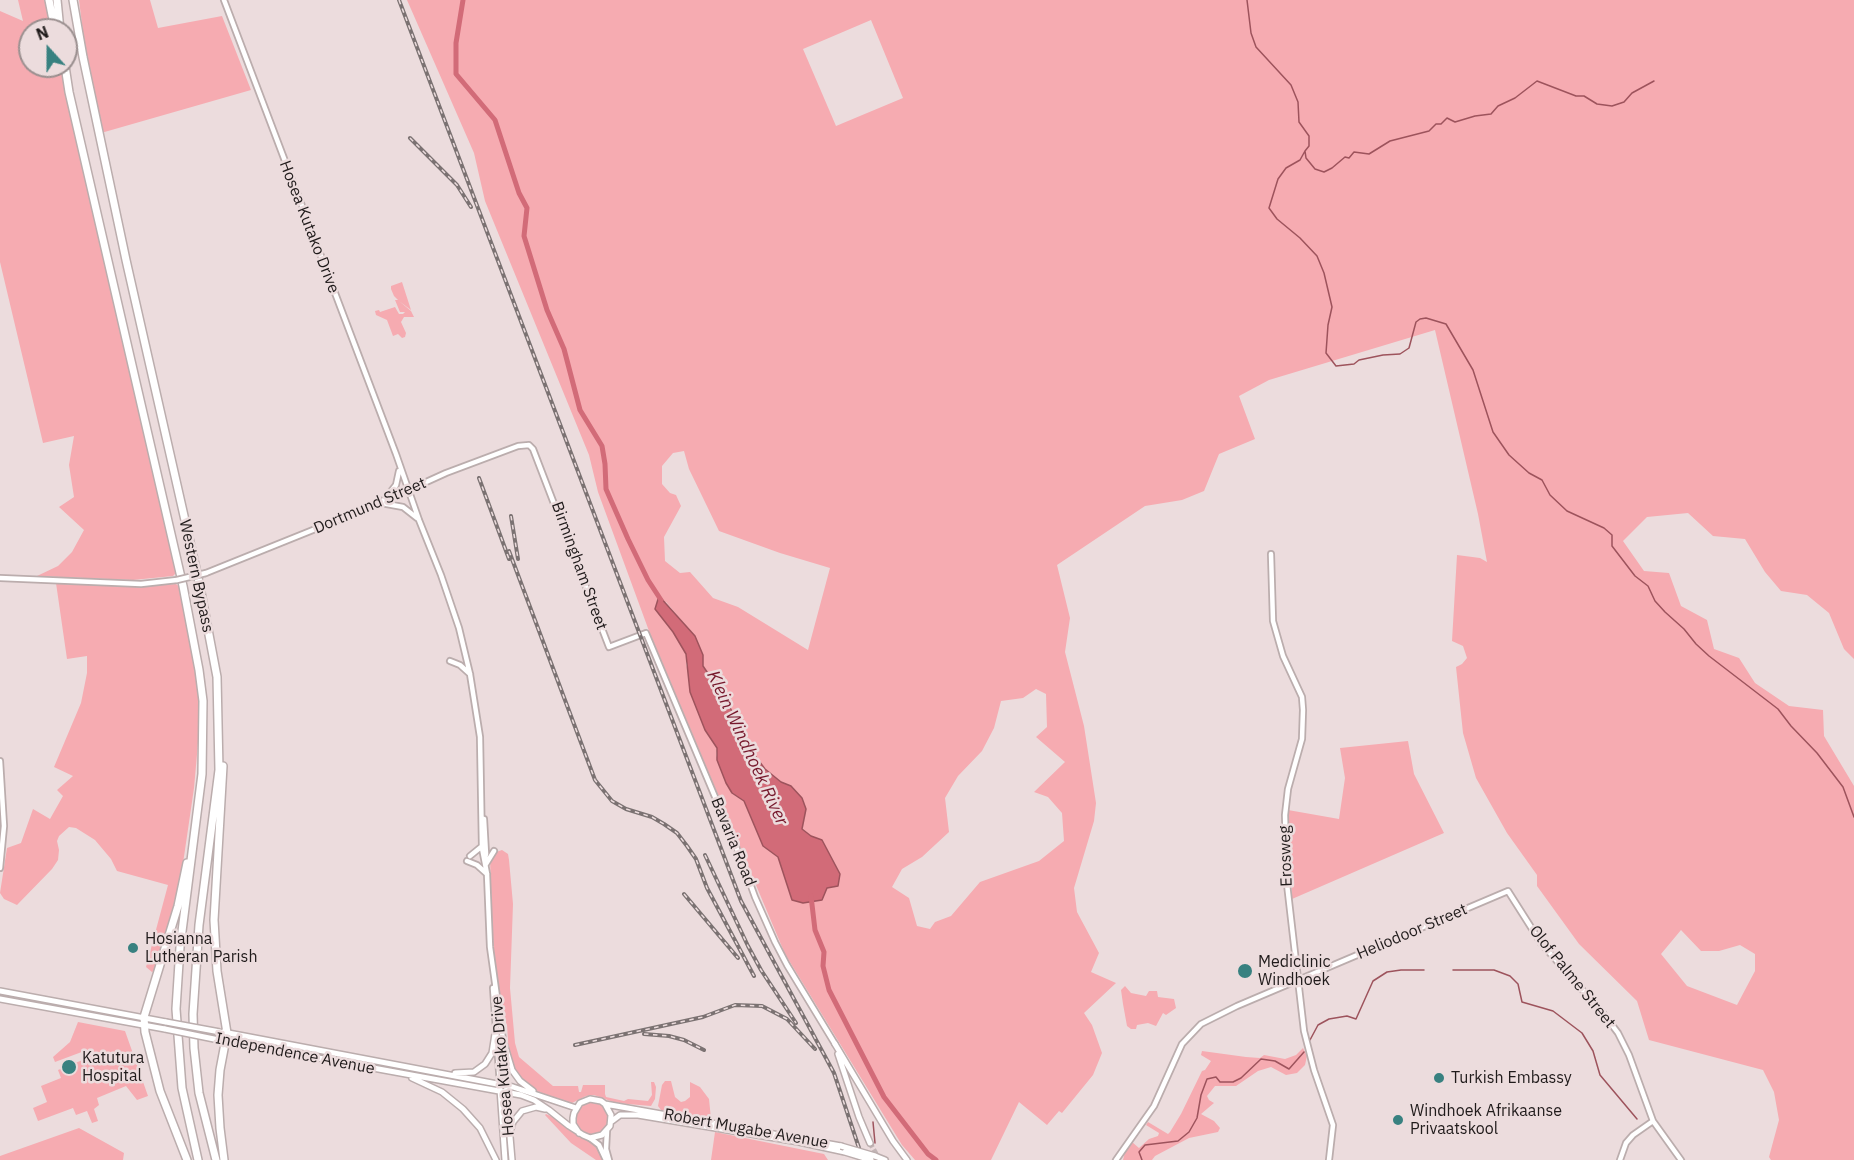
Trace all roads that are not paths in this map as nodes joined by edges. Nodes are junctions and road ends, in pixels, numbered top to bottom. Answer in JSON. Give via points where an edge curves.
{"nodes":[{"id":1,"x":49,"y":0,"type":"edge"},
{"id":2,"x":57,"y":0,"type":"edge"},
{"id":3,"x":75,"y":0,"type":"edge"},
{"id":4,"x":224,"y":0,"type":"edge"},
{"id":5,"x":53,"y":18,"type":"edge"},
{"id":6,"x":59,"y":18,"type":"edge"},
{"id":7,"x":66,"y":78,"type":"edge"},
{"id":8,"x":533,"y":449,"type":"joint"},
{"id":9,"x":396,"y":454,"type":"junction"},
{"id":10,"x":398,"y":465,"type":"junction"},
{"id":11,"x":410,"y":489,"type":"junction"},
{"id":12,"x":380,"y":504,"type":"junction"},
{"id":13,"x":419,"y":519,"type":"junction"},
{"id":14,"x":425,"y":532,"type":"junction"},
{"id":15,"x":1270,"y":554,"type":"dead end"},
{"id":16,"x":0,"y":578,"type":"edge"},
{"id":17,"x":646,"y":633,"type":"joint"},
{"id":18,"x":450,"y":661,"type":"dead end"},
{"id":19,"x":470,"y":674,"type":"junction"},
{"id":20,"x":217,"y":677,"type":"junction"},
{"id":21,"x":0,"y":761,"type":"edge"},
{"id":22,"x":202,"y":774,"type":"junction"},
{"id":23,"x":484,"y":844,"type":"junction"},
{"id":24,"x":486,"y":864,"type":"junction"},
{"id":25,"x":0,"y":868,"type":"edge"},
{"id":26,"x":487,"y":874,"type":"junction"},
{"id":27,"x":1508,"y":891,"type":"joint"},
{"id":28,"x":493,"y":973,"type":"junction"},
{"id":29,"x":1297,"y":981,"type":"junction"},
{"id":30,"x":0,"y":991,"type":"edge"},
{"id":31,"x":0,"y":999,"type":"edge"},
{"id":32,"x":144,"y":1017,"type":"junction"},
{"id":33,"x":144,"y":1026,"type":"junction"},
{"id":34,"x":495,"y":1034,"type":"junction"},
{"id":35,"x":224,"y":1036,"type":"junction"},
{"id":36,"x":503,"y":1040,"type":"junction"},
{"id":37,"x":835,"y":1044,"type":"junction"},
{"id":38,"x":435,"y":1072,"type":"junction"},
{"id":39,"x":395,"y":1073,"type":"junction"},
{"id":40,"x":503,"y":1088,"type":"junction"},
{"id":41,"x":538,"y":1095,"type":"junction"},
{"id":42,"x":605,"y":1104,"type":"junction"},
{"id":43,"x":576,"y":1108,"type":"junction"},
{"id":44,"x":549,"y":1110,"type":"junction"},
{"id":45,"x":611,"y":1121,"type":"junction"},
{"id":46,"x":1653,"y":1121,"type":"junction"},
{"id":47,"x":706,"y":1124,"type":"junction"},
{"id":48,"x":716,"y":1126,"type":"junction"},
{"id":49,"x":607,"y":1131,"type":"junction"},
{"id":50,"x":579,"y":1133,"type":"junction"},
{"id":51,"x":510,"y":1135,"type":"junction"},
{"id":52,"x":590,"y":1137,"type":"junction"},
{"id":53,"x":870,"y":1143,"type":"tunnel mouth"},
{"id":54,"x":873,"y":1158,"type":"edge"},
{"id":55,"x":1118,"y":1158,"type":"edge"},
{"id":56,"x":187,"y":1160,"type":"edge"},
{"id":57,"x":198,"y":1160,"type":"edge"},
{"id":58,"x":216,"y":1160,"type":"edge"},
{"id":59,"x":224,"y":1160,"type":"edge"},
{"id":60,"x":496,"y":1160,"type":"edge"},
{"id":61,"x":505,"y":1160,"type":"edge"},
{"id":62,"x":512,"y":1160,"type":"edge"},
{"id":63,"x":608,"y":1160,"type":"edge"},
{"id":64,"x":885,"y":1160,"type":"edge"},
{"id":65,"x":907,"y":1160,"type":"edge"},
{"id":66,"x":1329,"y":1160,"type":"edge"},
{"id":67,"x":1620,"y":1160,"type":"edge"},
{"id":68,"x":1681,"y":1160,"type":"edge"}],
"edges":[{"from":1,"to":5,"type":"highway"},
{"from":2,"to":6,"type":"highway"},
{"from":3,"to":20,"type":"highway","name":"Western Bypass","via":[[77,29]]},
{"from":4,"to":9,"type":"street","name":"Hosea Kutako Drive"},
{"from":7,"to":22,"type":"highway","name":"Western Bypass","via":[[192,625],[203,701]]},
{"from":8,"to":11,"type":"street","name":"Dortmund Street","via":[[529,445],[518,446]]},
{"from":8,"to":17,"type":"street","name":"Birmingham Street","via":[[609,647]]},
{"from":9,"to":10,"type":"street","name":"Hosea Kutako Drive"},
{"from":9,"to":11,"type":"street","name":"Hosea Kutako Drive"},
{"from":10,"to":11,"type":"street","name":"Hosea Kutako Drive"},
{"from":10,"to":12,"type":"street","via":[[396,485]]},
{"from":11,"to":12,"type":"street","name":"Dortmund Street"},
{"from":11,"to":13,"type":"street","name":"Hosea Kutako Drive"},
{"from":11,"to":14,"type":"street","name":"Hosea Kutako Drive"},
{"from":12,"to":13,"type":"street","via":[[403,507]]},
{"from":12,"to":16,"type":"street","name":"Dortmund Street","bridge":true,"via":[[206,573],[177,580],[141,584]]},
{"from":13,"to":14,"type":"street","name":"Hosea Kutako Drive"},
{"from":14,"to":19,"type":"street","name":"Hosea Kutako Drive","via":[[450,600]]},
{"from":15,"to":29,"type":"street","name":"Erosweg","via":[[1273,621],[1304,710],[1285,815]]},
{"from":17,"to":37,"type":"street","name":"Bavaria Road","via":[[760,909],[787,965]]},
{"from":18,"to":19,"type":"street"},
{"from":19,"to":23,"type":"street","name":"Hosea Kutako Drive","via":[[480,737]]},
{"from":20,"to":35,"type":"highway","via":[[223,776],[214,920]]},
{"from":20,"to":58,"type":"highway","name":"Western Bypass","via":[[219,770],[199,925],[193,1014],[199,1093]]},
{"from":21,"to":25,"type":"street","via":[[4,826]]},
{"from":22,"to":32,"type":"highway","via":[[178,906]]},
{"from":22,"to":57,"type":"highway","name":"Western Bypass","via":[[176,1009],[182,1088]]},
{"from":23,"to":24,"type":"street","name":"Hosea Kutako Drive"},
{"from":23,"to":24,"type":"street","via":[[494,850]]},
{"from":23,"to":26,"type":"street","via":[[468,858]]},
{"from":24,"to":26,"type":"street","name":"Hosea Kutako Drive"},
{"from":26,"to":28,"type":"street","name":"Hosea Kutako Drive"},
{"from":27,"to":29,"type":"street","name":"Heliodoor Street"},
{"from":27,"to":46,"type":"street","name":"Olof Palme Street","via":[[1541,943],[1618,1033]]},
{"from":28,"to":34,"type":"street","name":"Hosea Kutako Drive"},
{"from":28,"to":36,"type":"street","name":"Hosea Kutako Drive"},
{"from":29,"to":55,"type":"street","name":"Heliodoor Street","via":[[1210,1018],[1195,1029],[1182,1044],[1154,1106]]},
{"from":29,"to":66,"type":"street","name":"Erosweg","via":[[1309,1053],[1333,1125]]},
{"from":30,"to":32,"type":"main road","name":"Independence Avenue"},
{"from":31,"to":33,"type":"main road","name":"Independence Avenue"},
{"from":32,"to":33,"type":"highway"},
{"from":32,"to":35,"type":"main road","name":"Independence Avenue","bridge":true},
{"from":33,"to":35,"type":"main road","name":"Independence Avenue","bridge":true},
{"from":33,"to":56,"type":"highway","via":[[160,1091]]},
{"from":34,"to":38,"type":"main road","via":[[490,1059],[480,1069],[468,1073]]},
{"from":34,"to":40,"type":"street","name":"Hosea Kutako Drive"},
{"from":35,"to":38,"type":"main road","name":"Independence Avenue"},
{"from":35,"to":39,"type":"main road","name":"Independence Avenue"},
{"from":35,"to":59,"type":"highway","via":[[218,1095]]},
{"from":36,"to":40,"type":"street","name":"Hosea Kutako Drive"},
{"from":36,"to":41,"type":"main road","via":[[514,1074]]},
{"from":37,"to":53,"type":"main road"},
{"from":37,"to":65,"type":"main road"},
{"from":38,"to":40,"type":"main road","name":"Independence Avenue"},
{"from":39,"to":40,"type":"main road","name":"Independence Avenue"},
{"from":39,"to":60,"type":"main road","via":[[453,1100],[480,1128]]},
{"from":40,"to":41,"type":"main road","name":"Independence Avenue"},
{"from":40,"to":44,"type":"main road","name":"Independence Avenue","via":[[529,1097]]},
{"from":40,"to":51,"type":"main road","name":"Hosea Kutako Drive"},
{"from":40,"to":61,"type":"main road","name":"Hosea Kutako Drive"},
{"from":41,"to":43,"type":"main road","name":"Independence Avenue"},
{"from":42,"to":43,"type":"main road","via":[[590,1099]]},
{"from":42,"to":45,"type":"main road"},
{"from":42,"to":47,"type":"main road","name":"Robert Mugabe Avenue"},
{"from":43,"to":50,"type":"main road","via":[[573,1118]]},
{"from":44,"to":50,"type":"main road","name":"Independence Avenue"},
{"from":44,"to":51,"type":"main road","via":[[536,1107],[522,1112],[513,1122]]},
{"from":45,"to":47,"type":"main road","name":"Robert Mugabe Avenue","via":[[632,1114]]},
{"from":45,"to":49,"type":"main road"},
{"from":46,"to":67,"type":"street","via":[[1626,1143]]},
{"from":46,"to":68,"type":"street","name":"Olof Palme Street"},
{"from":47,"to":48,"type":"main road","name":"Robert Mugabe Avenue"},
{"from":48,"to":54,"type":"main road","name":"Robert Mugabe Avenue","bridge":true},
{"from":48,"to":54,"type":"main road","name":"Robert Mugabe Avenue","bridge":true,"via":[[841,1146]]},
{"from":49,"to":52,"type":"main road"},
{"from":49,"to":63,"type":"street"},
{"from":50,"to":52,"type":"main road","name":"Independence Avenue"},
{"from":51,"to":62,"type":"main road","name":"Hosea Kutako Drive"},
{"from":52,"to":63,"type":"street"},
{"from":54,"to":64,"type":"main road","name":"Robert Mugabe Avenue"}]}
